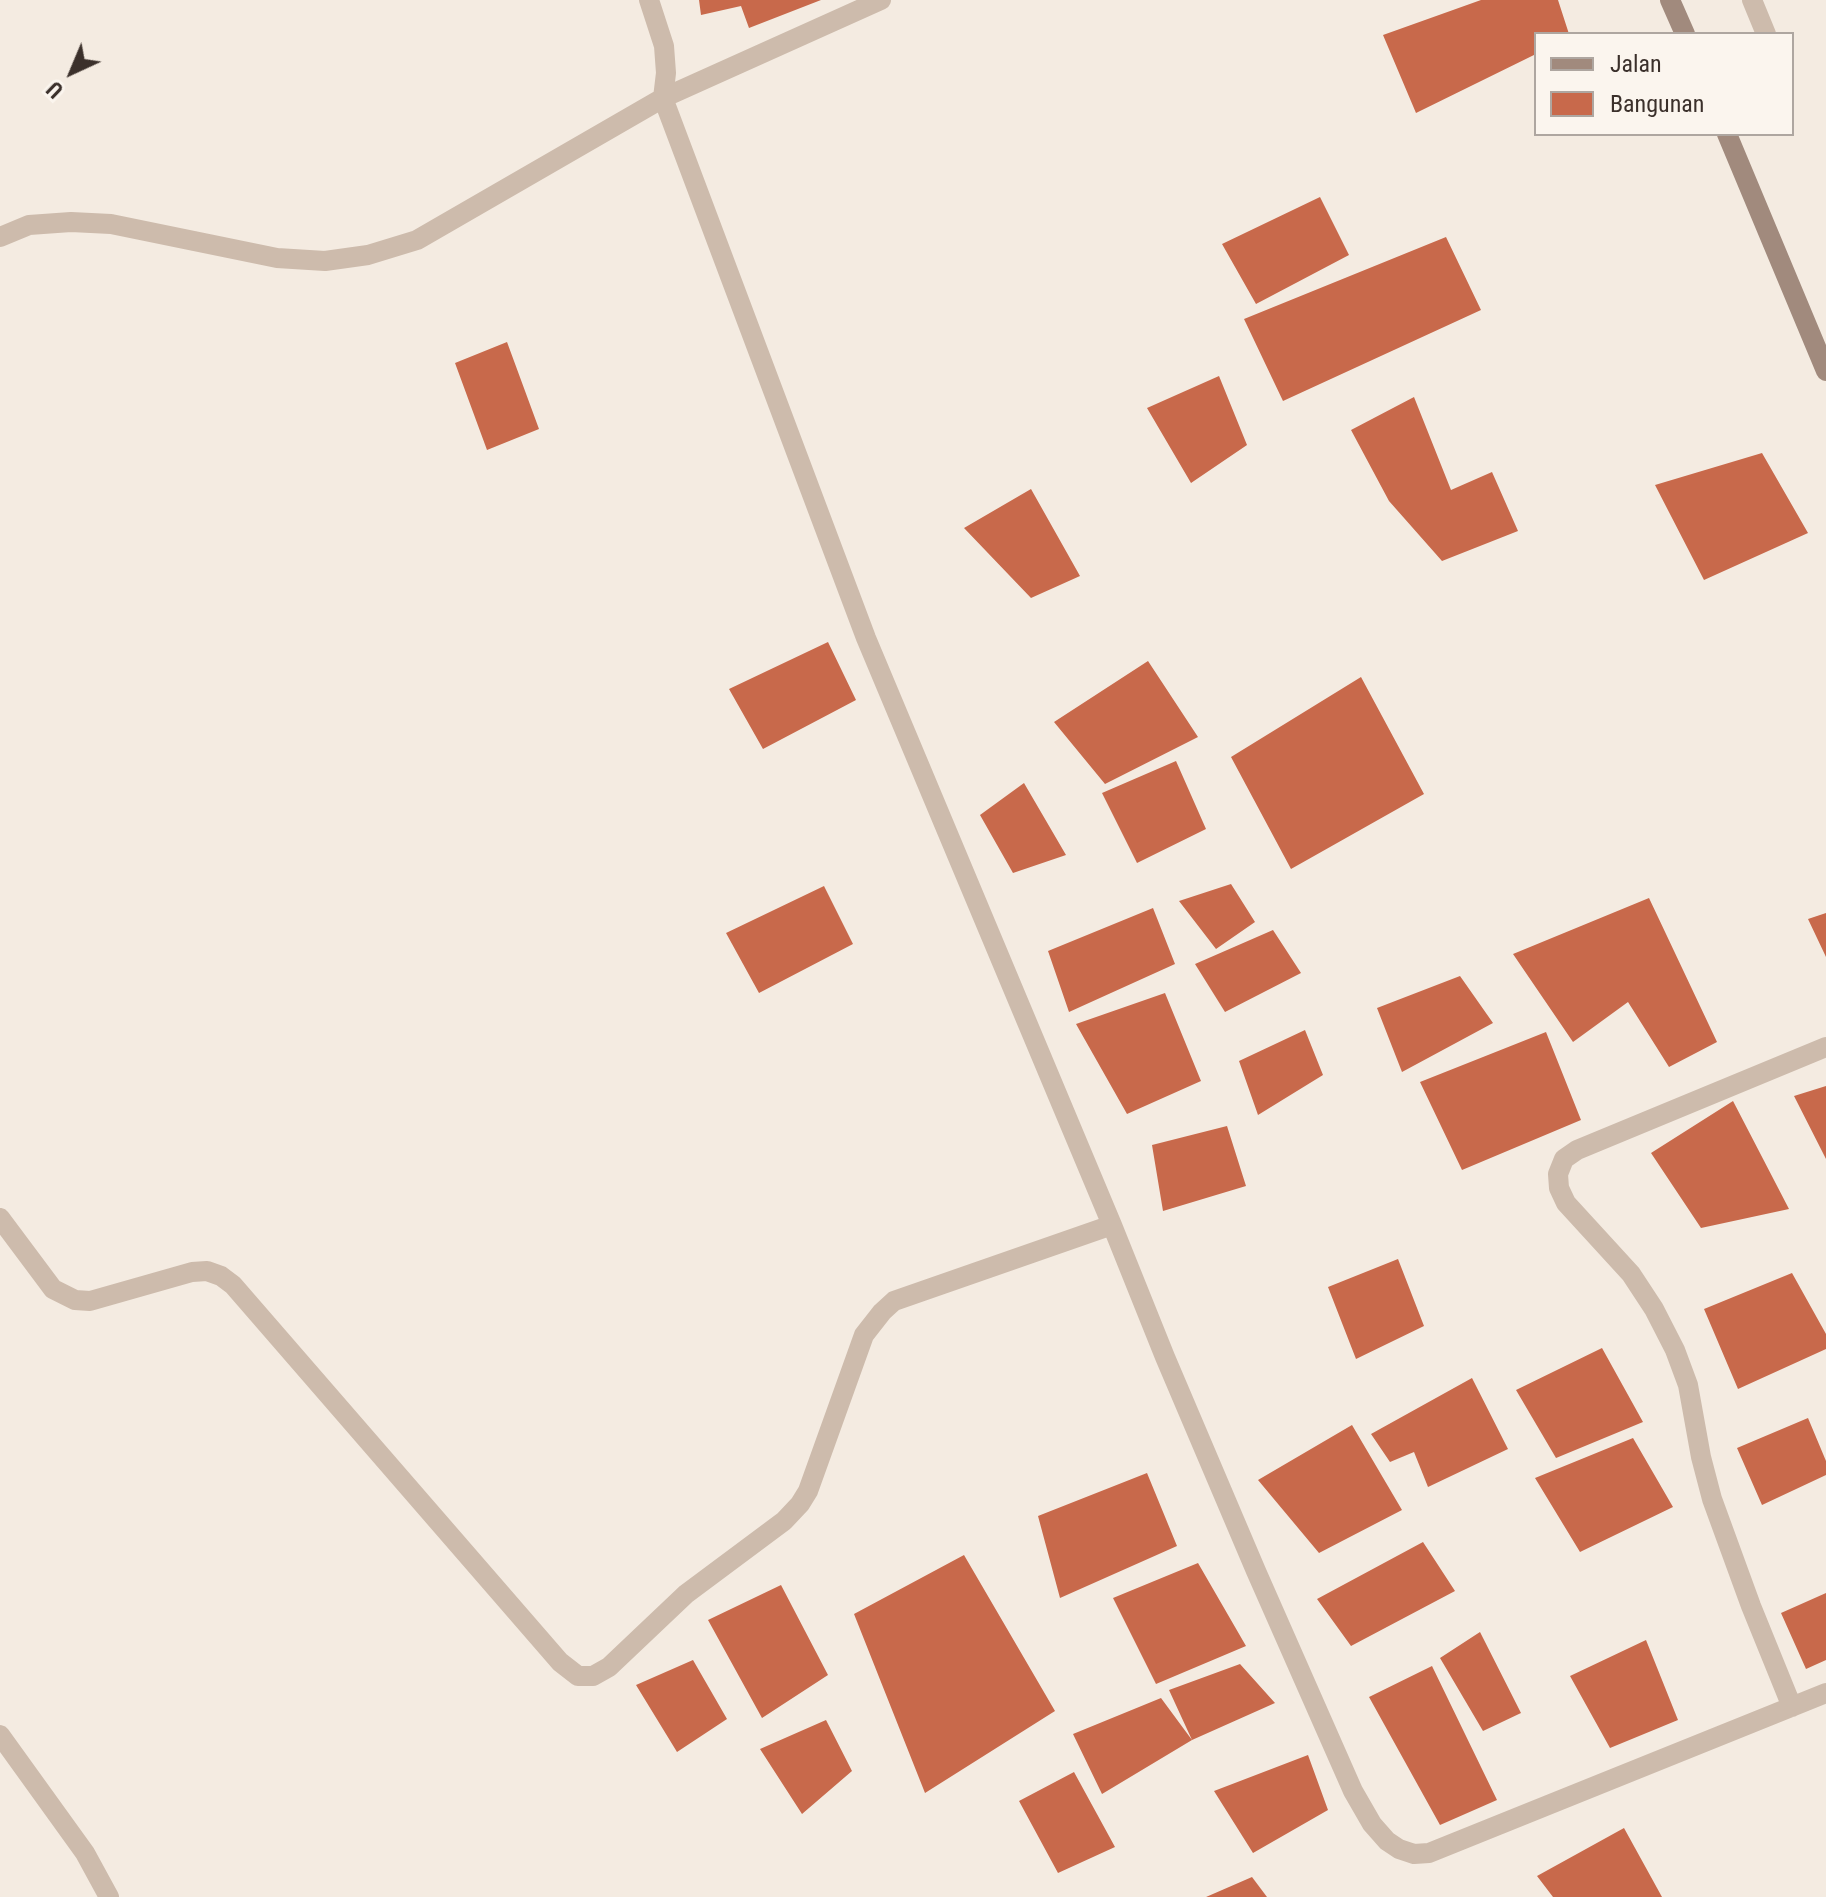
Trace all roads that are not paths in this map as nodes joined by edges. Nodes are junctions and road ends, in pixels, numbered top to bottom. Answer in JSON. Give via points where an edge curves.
{"nodes":[{"id":1,"x":649,"y":0,"type":"edge"},
{"id":2,"x":881,"y":0,"type":"edge"},
{"id":3,"x":1670,"y":0,"type":"edge"},
{"id":4,"x":1752,"y":0,"type":"edge"},
{"id":5,"x":1684,"y":32,"type":"edge"},
{"id":6,"x":1765,"y":32,"type":"edge"},
{"id":7,"x":663,"y":98,"type":"junction"},
{"id":8,"x":1728,"y":136,"type":"edge"},
{"id":9,"x":0,"y":237,"type":"edge"},
{"id":10,"x":1826,"y":371,"type":"edge"},
{"id":11,"x":1826,"y":1047,"type":"edge"},
{"id":12,"x":0,"y":1218,"type":"edge"},
{"id":13,"x":1112,"y":1225,"type":"junction"},
{"id":14,"x":1826,"y":1693,"type":"edge"},
{"id":15,"x":1792,"y":1707,"type":"junction"},
{"id":16,"x":0,"y":1735,"type":"edge"},
{"id":17,"x":109,"y":1897,"type":"edge"}],
"edges":[{"from":1,"to":7,"type":"street","via":[[664,46]]},
{"from":2,"to":7,"type":"street"},
{"from":3,"to":5,"type":"main road"},
{"from":4,"to":6,"type":"street"},
{"from":7,"to":9,"type":"street","via":[[417,240],[368,255],[325,261],[277,258],[84,222],[29,225]]},
{"from":7,"to":13,"type":"street","via":[[866,638]]},
{"from":8,"to":10,"type":"main road"},
{"from":11,"to":15,"type":"street","via":[[1577,1150],[1564,1159],[1558,1174],[1566,1203],[1631,1274],[1675,1350],[1688,1385],[1712,1499]]},
{"from":12,"to":13,"type":"street","via":[[53,1289],[75,1300],[90,1301],[192,1272],[207,1271],[233,1285],[560,1662],[578,1676],[593,1676],[609,1667],[686,1594],[800,1504],[864,1335],[888,1306]]},
{"from":13,"to":15,"type":"street","via":[[1346,1777],[1387,1841],[1408,1853],[1429,1853]]},
{"from":14,"to":15,"type":"street"},
{"from":16,"to":17,"type":"street","via":[[85,1853]]}]}
